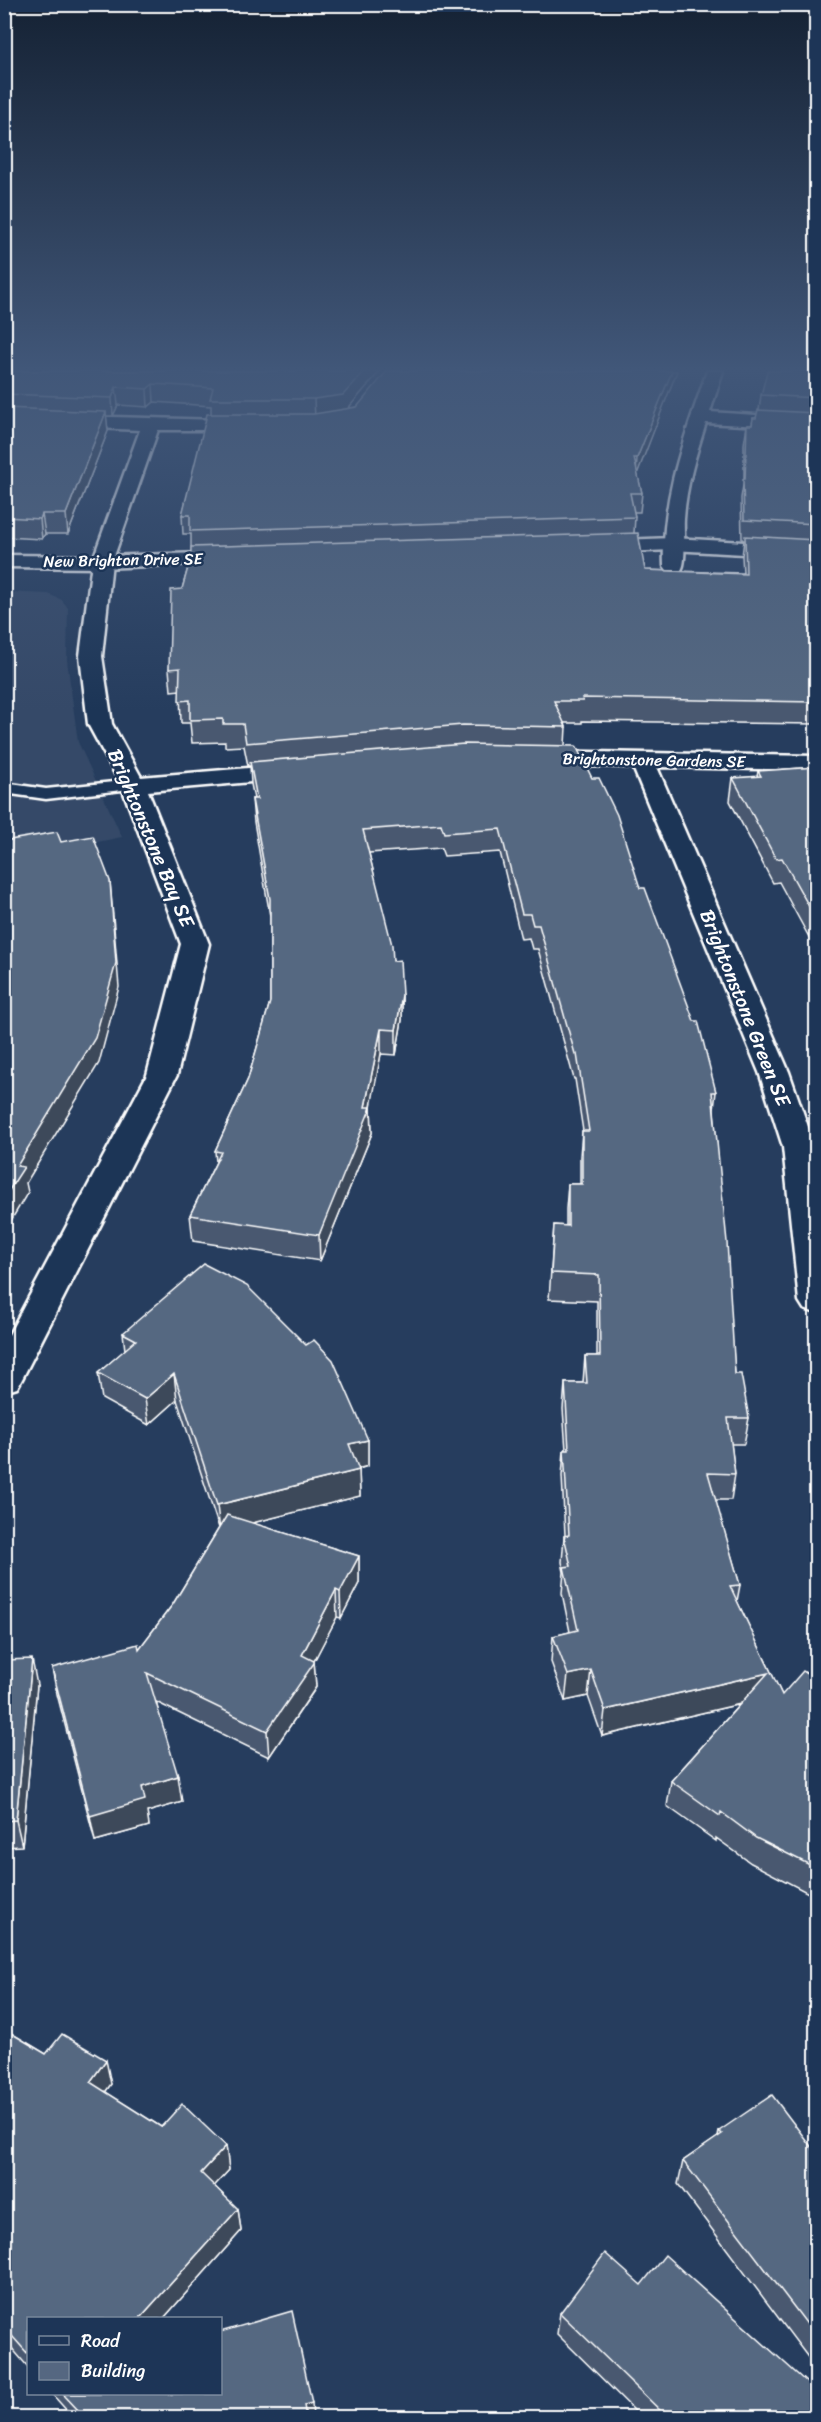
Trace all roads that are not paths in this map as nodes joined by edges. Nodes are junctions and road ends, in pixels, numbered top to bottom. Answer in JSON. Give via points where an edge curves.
{"nodes":[{"id":1,"x":131,"y":484,"type":"edge"},
{"id":2,"x":679,"y":484,"type":"edge"},
{"id":3,"x":672,"y":544,"type":"junction"},
{"id":4,"x":576,"y":547,"type":"edge"},
{"id":5,"x":816,"y":552,"type":"edge"},
{"id":6,"x":254,"y":557,"type":"edge"},
{"id":7,"x":4,"y":561,"type":"edge"},
{"id":8,"x":651,"y":566,"type":"dead end"},
{"id":9,"x":674,"y":566,"type":"junction"},
{"id":10,"x":698,"y":567,"type":"dead end"},
{"id":11,"x":100,"y":572,"type":"junction"},
{"id":12,"x":4,"y":580,"type":"edge"},
{"id":13,"x":134,"y":581,"type":"dead end"},
{"id":14,"x":511,"y":758,"type":"edge"},
{"id":15,"x":642,"y":760,"type":"junction"},
{"id":16,"x":816,"y":763,"type":"edge"},
{"id":17,"x":313,"y":770,"type":"edge"},
{"id":18,"x":133,"y":784,"type":"junction"},
{"id":19,"x":4,"y":788,"type":"edge"},
{"id":20,"x":808,"y":1148,"type":"edge"},
{"id":21,"x":816,"y":1301,"type":"edge"},
{"id":22,"x":4,"y":1379,"type":"edge"}],
"edges":[{"from":1,"to":11,"type":"street","name":"Brightonstone Bay SE"},
{"from":2,"to":3,"type":"street"},
{"from":3,"to":4,"type":"street"},
{"from":3,"to":5,"type":"street"},
{"from":3,"to":9,"type":"street"},
{"from":6,"to":11,"type":"street","name":"New Brighton Drive SE"},
{"from":7,"to":11,"type":"street","name":"New Brighton Drive SE"},
{"from":8,"to":9,"type":"street"},
{"from":9,"to":10,"type":"street"},
{"from":11,"to":12,"type":"street","name":"New Brighton Drive SE"},
{"from":11,"to":13,"type":"street","name":"New Brighton Drive SE"},
{"from":11,"to":18,"type":"street","name":"Brightonstone Bay SE","via":[[91,656],[100,724]]},
{"from":14,"to":15,"type":"street","name":"Brightonstone Gardens SE"},
{"from":15,"to":16,"type":"street","name":"Brightonstone Gardens SE"},
{"from":15,"to":20,"type":"street","name":"Brightonstone Green SE"},
{"from":17,"to":18,"type":"street"},
{"from":18,"to":19,"type":"lane","via":[[46,794]]},
{"from":18,"to":22,"type":"street","name":"Brightonstone Bay SE","via":[[195,944],[162,1075]]},
{"from":20,"to":21,"type":"street","name":"Brightonstone Green SE"}]}
